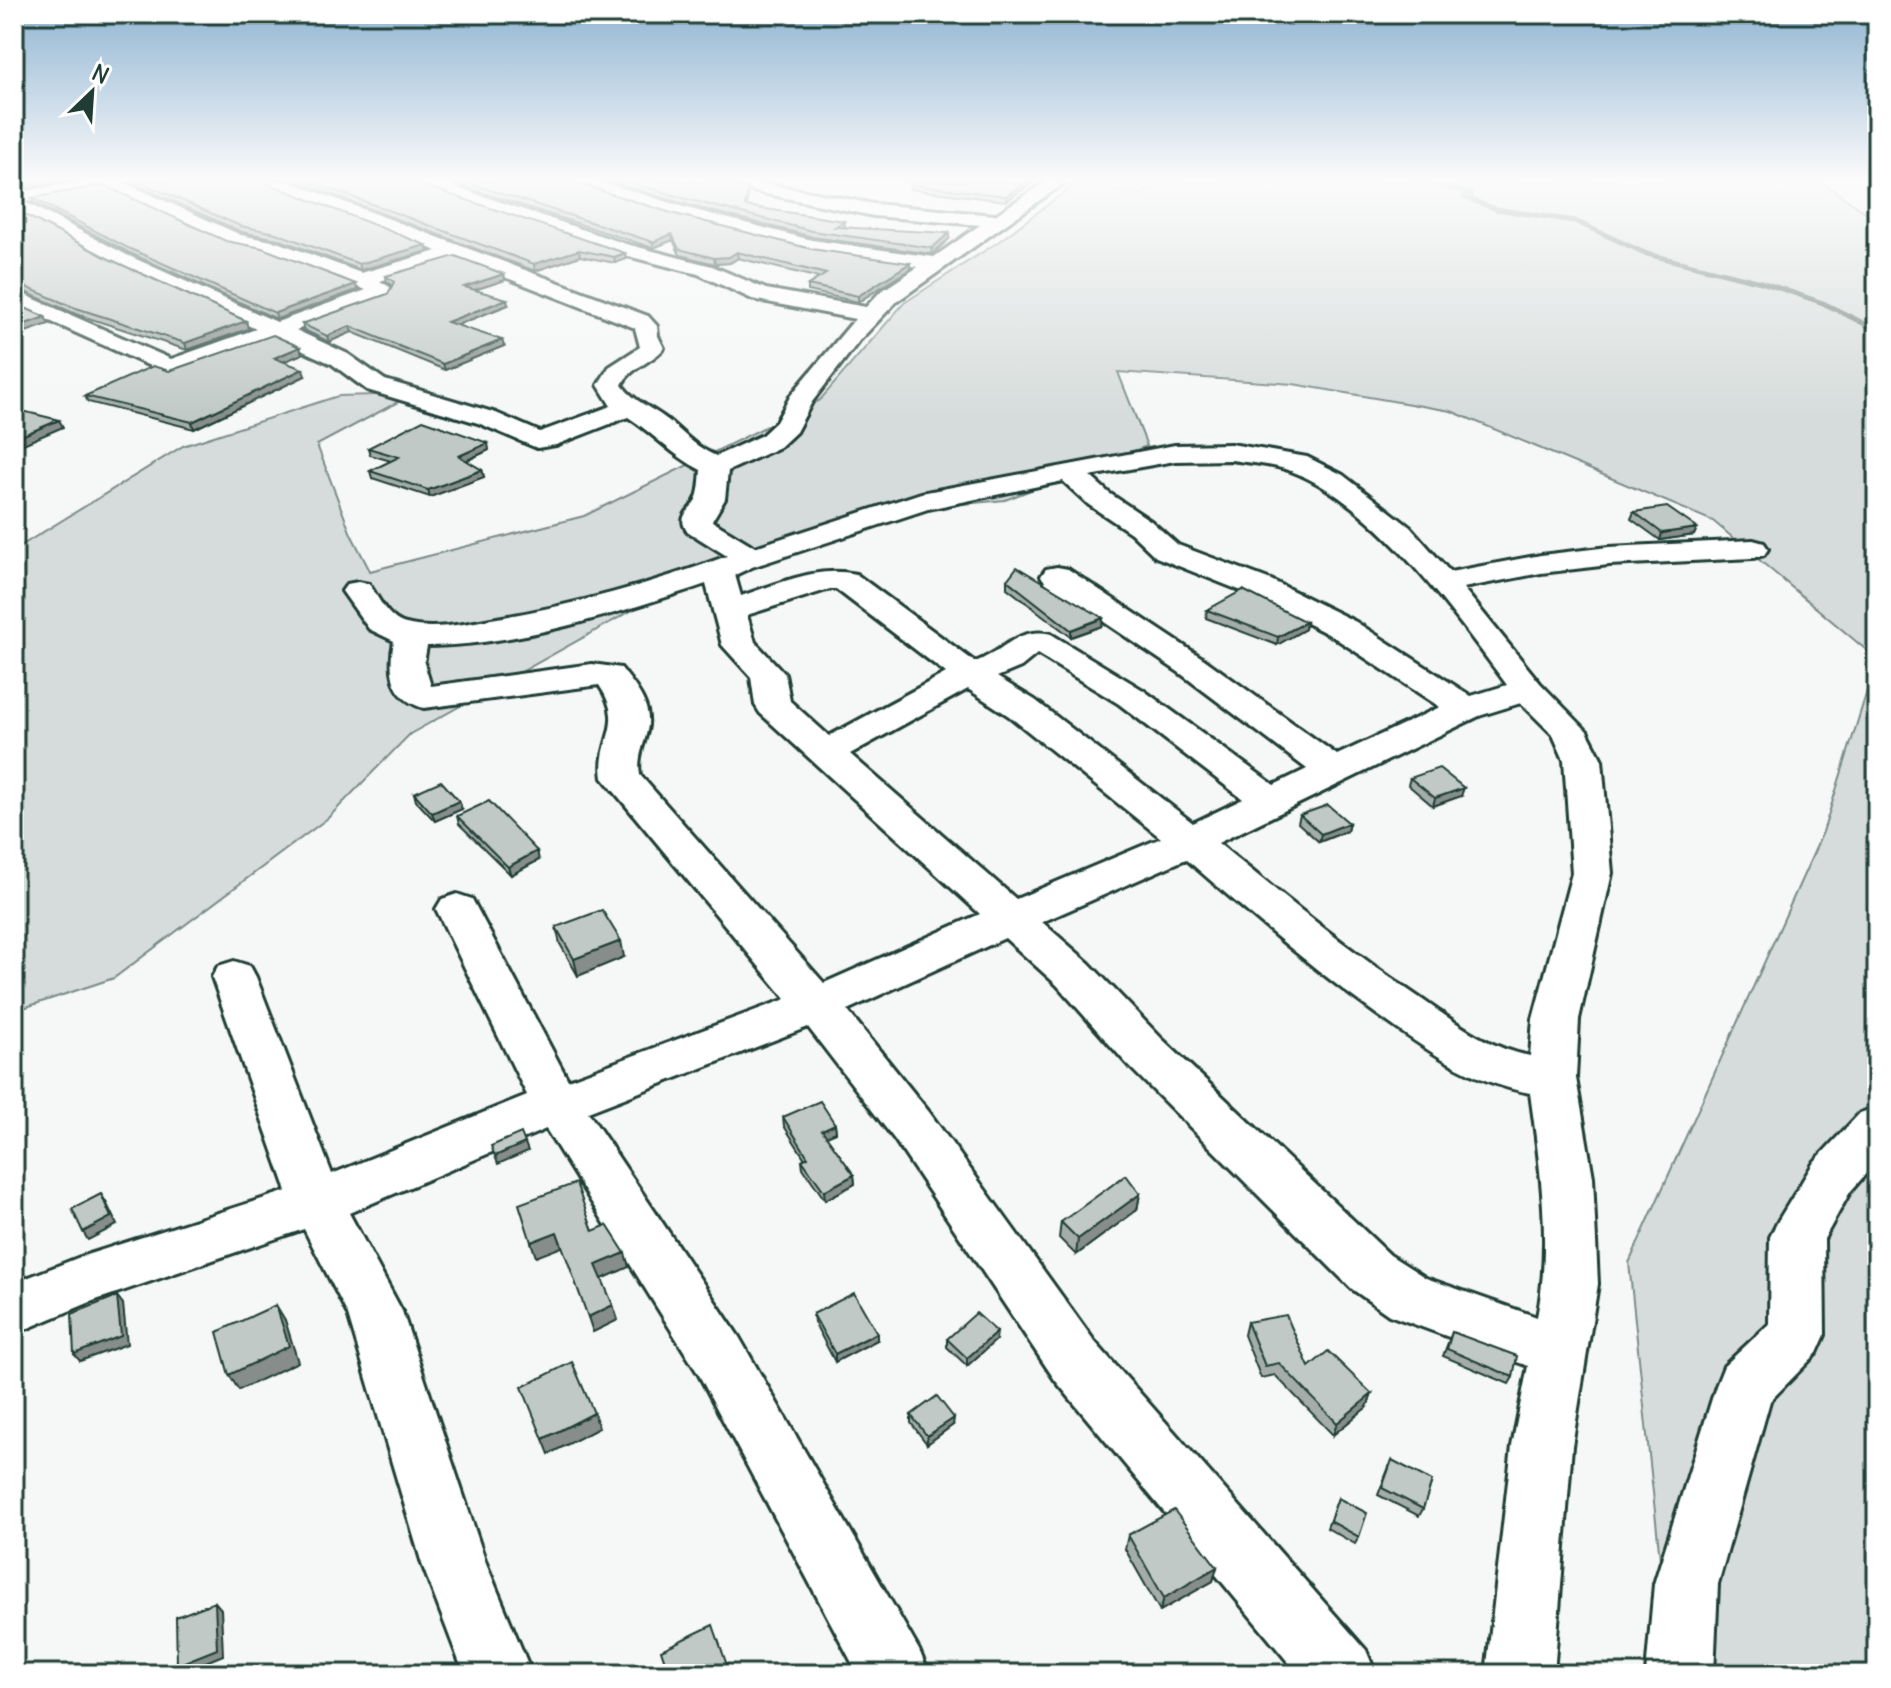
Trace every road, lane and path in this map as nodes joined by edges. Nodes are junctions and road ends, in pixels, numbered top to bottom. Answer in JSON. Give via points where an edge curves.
{"nodes":[{"id":1,"x":122,"y":260,"type":"edge"},
{"id":2,"x":307,"y":260,"type":"edge"},
{"id":3,"x":429,"y":260,"type":"edge"},
{"id":4,"x":481,"y":260,"type":"edge"},
{"id":5,"x":665,"y":260,"type":"edge"},
{"id":6,"x":912,"y":260,"type":"edge"},
{"id":7,"x":940,"y":260,"type":"edge"},
{"id":8,"x":935,"y":263,"type":"junction"},
{"id":9,"x":361,"y":280,"type":"junction"},
{"id":10,"x":14,"y":297,"type":"edge"},
{"id":11,"x":871,"y":315,"type":"junction"},
{"id":12,"x":276,"y":328,"type":"junction"},
{"id":13,"x":631,"y":407,"type":"junction"},
{"id":14,"x":715,"y":467,"type":"junction"},
{"id":15,"x":1069,"y":472,"type":"junction"},
{"id":16,"x":1753,"y":549,"type":"dead end"},
{"id":17,"x":1057,"y":576,"type":"dead end"},
{"id":18,"x":733,"y":580,"type":"junction"},
{"id":19,"x":1443,"y":583,"type":"junction"},
{"id":20,"x":358,"y":591,"type":"dead end"},
{"id":21,"x":412,"y":636,"type":"junction"},
{"id":22,"x":971,"y":675,"type":"junction"},
{"id":23,"x":1528,"y":690,"type":"junction"},
{"id":24,"x":1466,"y":708,"type":"junction"},
{"id":25,"x":826,"y":752,"type":"junction"},
{"id":26,"x":1335,"y":772,"type":"junction"},
{"id":27,"x":1272,"y":802,"type":"junction"},
{"id":28,"x":1191,"y":842,"type":"junction"},
{"id":29,"x":457,"y":909,"type":"dead end"},
{"id":30,"x":1010,"y":918,"type":"junction"},
{"id":31,"x":234,"y":977,"type":"dead end"},
{"id":32,"x":817,"y":1005,"type":"junction"},
{"id":33,"x":1552,"y":1078,"type":"junction"},
{"id":34,"x":556,"y":1104,"type":"junction"},
{"id":35,"x":1877,"y":1127,"type":"edge"},
{"id":36,"x":317,"y":1203,"type":"junction"},
{"id":37,"x":14,"y":1309,"type":"edge"},
{"id":38,"x":1559,"y":1351,"type":"junction"},
{"id":39,"x":498,"y":1674,"type":"edge"},
{"id":40,"x":895,"y":1674,"type":"edge"},
{"id":41,"x":1342,"y":1674,"type":"edge"},
{"id":42,"x":1520,"y":1674,"type":"edge"},
{"id":43,"x":1680,"y":1674,"type":"edge"}],
"edges":[{"from":1,"to":12,"type":"street"},
{"from":2,"to":9,"type":"street"},
{"from":3,"to":9,"type":"street"},
{"from":4,"to":13,"type":"street","via":[[646,326],[651,351],[621,367],[610,385]]},
{"from":5,"to":11,"type":"street","via":[[760,294]]},
{"from":6,"to":8,"type":"street"},
{"from":7,"to":8,"type":"street"},
{"from":8,"to":11,"type":"street"},
{"from":9,"to":12,"type":"street","via":[[381,292]]},
{"from":10,"to":12,"type":"street","via":[[170,368]]},
{"from":11,"to":14,"type":"street","via":[[800,400],[787,426],[771,441]]},
{"from":12,"to":13,"type":"street","via":[[347,363],[376,385],[487,418],[537,440]]},
{"from":13,"to":14,"type":"street","via":[[684,451]]},
{"from":14,"to":18,"type":"street","via":[[711,499],[697,525]]},
{"from":15,"to":18,"type":"street","via":[[921,502]]},
{"from":15,"to":19,"type":"street","via":[[1175,453],[1297,463],[1376,512]]},
{"from":15,"to":24,"type":"street","via":[[1167,551],[1260,587],[1344,629]]},
{"from":16,"to":19,"type":"street","via":[[1609,556]]},
{"from":17,"to":26,"type":"street","via":[[1192,666]]},
{"from":18,"to":21,"type":"street","via":[[452,635]]},
{"from":18,"to":22,"type":"street","via":[[836,579],[866,594]]},
{"from":18,"to":25,"type":"street","via":[[739,645],[768,674],[773,705]]},
{"from":19,"to":23,"type":"street"},
{"from":20,"to":21,"type":"street","via":[[379,622]]},
{"from":21,"to":32,"type":"street","via":[[407,663],[416,693],[424,697],[609,675],[625,694],[633,725],[618,767],[622,778]]},
{"from":22,"to":25,"type":"street"},
{"from":22,"to":27,"type":"street","via":[[1006,664],[1029,642],[1039,641],[1131,697]]},
{"from":22,"to":28,"type":"street","via":[[1022,708]]},
{"from":23,"to":24,"type":"street"},
{"from":23,"to":33,"type":"street","via":[[1569,731],[1583,760],[1592,873],[1556,1019]]},
{"from":24,"to":26,"type":"street"},
{"from":25,"to":30,"type":"street"},
{"from":26,"to":27,"type":"street"},
{"from":27,"to":28,"type":"street"},
{"from":28,"to":30,"type":"street"},
{"from":28,"to":33,"type":"street","via":[[1329,958],[1459,1047],[1512,1071]]},
{"from":29,"to":34,"type":"street"},
{"from":30,"to":32,"type":"street"},
{"from":30,"to":38,"type":"street","via":[[1073,974],[1144,1051],[1371,1272],[1408,1297]]},
{"from":31,"to":36,"type":"street"},
{"from":32,"to":34,"type":"street"},
{"from":32,"to":41,"type":"street","via":[[912,1126],[1075,1361]]},
{"from":33,"to":38,"type":"street","via":[[1570,1226],[1571,1284]]},
{"from":34,"to":36,"type":"street"},
{"from":34,"to":40,"type":"street","via":[[719,1356]]},
{"from":35,"to":43,"type":"street","via":[[1832,1177],[1797,1237],[1797,1335],[1745,1386],[1686,1584]]},
{"from":36,"to":37,"type":"street","via":[[80,1281]]},
{"from":36,"to":39,"type":"street","via":[[374,1311],[454,1564]]},
{"from":38,"to":42,"type":"street","via":[[1542,1446]]}]}
